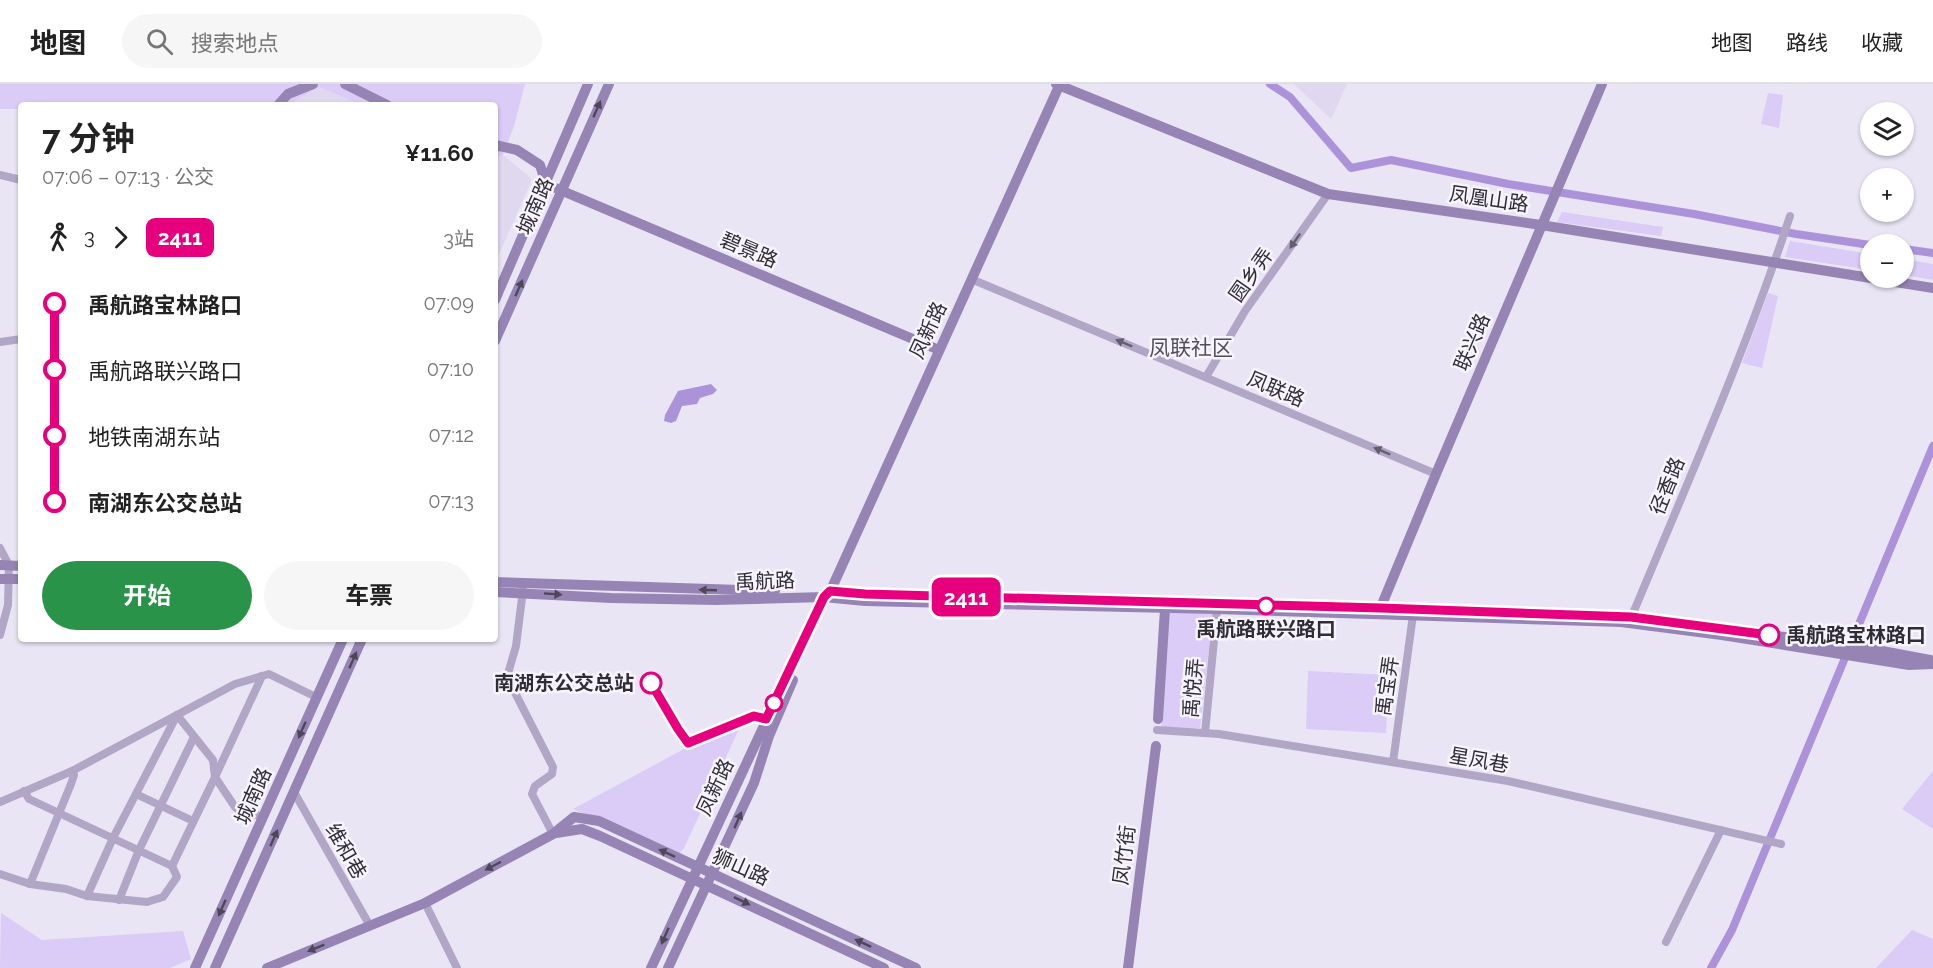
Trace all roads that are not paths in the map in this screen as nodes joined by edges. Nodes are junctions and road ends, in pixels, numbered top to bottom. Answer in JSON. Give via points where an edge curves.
{"nodes":[{"id":1,"x":313,"y":84,"type":"edge"},
{"id":2,"x":345,"y":84,"type":"edge"},
{"id":3,"x":588,"y":84,"type":"edge"},
{"id":4,"x":609,"y":84,"type":"edge"},
{"id":5,"x":1058,"y":84,"type":"edge"},
{"id":6,"x":1602,"y":84,"type":"edge"},
{"id":7,"x":281,"y":102,"type":"edge"},
{"id":8,"x":381,"y":102,"type":"edge"},
{"id":9,"x":498,"y":146,"type":"edge"},
{"id":10,"x":0,"y":175,"type":"edge"},
{"id":11,"x":18,"y":179,"type":"edge"},
{"id":12,"x":546,"y":184,"type":"junction"},
{"id":13,"x":562,"y":190,"type":"junction"},
{"id":14,"x":1328,"y":194,"type":"junction"},
{"id":15,"x":1789,"y":219,"type":"dead end"},
{"id":16,"x":1541,"y":225,"type":"junction"},
{"id":17,"x":1775,"y":262,"type":"junction"},
{"id":18,"x":971,"y":279,"type":"junction"},
{"id":19,"x":1933,"y":288,"type":"edge"},
{"id":20,"x":498,"y":293,"type":"edge"},
{"id":21,"x":498,"y":334,"type":"edge"},
{"id":22,"x":18,"y":339,"type":"edge"},
{"id":23,"x":0,"y":342,"type":"edge"},
{"id":24,"x":939,"y":350,"type":"junction"},
{"id":25,"x":1206,"y":377,"type":"junction"},
{"id":26,"x":1436,"y":474,"type":"junction"},
{"id":27,"x":0,"y":548,"type":"edge"},
{"id":28,"x":4,"y":566,"type":"edge"},
{"id":29,"x":4,"y":579,"type":"edge"},
{"id":30,"x":498,"y":583,"type":"edge"},
{"id":31,"x":523,"y":587,"type":"junction"},
{"id":32,"x":498,"y":591,"type":"edge"},
{"id":33,"x":828,"y":595,"type":"junction"},
{"id":34,"x":1165,"y":609,"type":"junction"},
{"id":35,"x":1217,"y":609,"type":"junction"},
{"id":36,"x":1379,"y":611,"type":"junction"},
{"id":37,"x":1413,"y":615,"type":"junction"},
{"id":38,"x":1630,"y":620,"type":"junction"},
{"id":39,"x":0,"y":635,"type":"edge"},
{"id":40,"x":343,"y":642,"type":"edge"},
{"id":41,"x":361,"y":642,"type":"edge"},
{"id":42,"x":1933,"y":662,"type":"edge"},
{"id":43,"x":262,"y":676,"type":"junction"},
{"id":44,"x":316,"y":697,"type":"junction"},
{"id":45,"x":177,"y":715,"type":"junction"},
{"id":46,"x":1158,"y":724,"type":"junction"},
{"id":47,"x":1205,"y":733,"type":"junction"},
{"id":48,"x":194,"y":737,"type":"junction"},
{"id":49,"x":1156,"y":746,"type":"joint"},
{"id":50,"x":1393,"y":762,"type":"junction"},
{"id":51,"x":72,"y":771,"type":"junction"},
{"id":52,"x":215,"y":777,"type":"junction"},
{"id":53,"x":24,"y":791,"type":"junction"},
{"id":54,"x":294,"y":792,"type":"junction"},
{"id":55,"x":136,"y":794,"type":"junction"},
{"id":56,"x":0,"y":802,"type":"edge"},
{"id":57,"x":161,"y":805,"type":"junction"},
{"id":58,"x":59,"y":813,"type":"junction"},
{"id":59,"x":262,"y":820,"type":"junction"},
{"id":60,"x":193,"y":821,"type":"junction"},
{"id":61,"x":1721,"y":830,"type":"junction"},
{"id":62,"x":553,"y":834,"type":"junction"},
{"id":63,"x":113,"y":838,"type":"junction"},
{"id":64,"x":1781,"y":844,"type":"dead end"},
{"id":65,"x":139,"y":850,"type":"junction"},
{"id":66,"x":172,"y":866,"type":"junction"},
{"id":67,"x":697,"y":867,"type":"junction"},
{"id":68,"x":0,"y":874,"type":"edge"},
{"id":69,"x":713,"y":874,"type":"junction"},
{"id":70,"x":692,"y":879,"type":"junction"},
{"id":71,"x":30,"y":884,"type":"junction"},
{"id":72,"x":706,"y":885,"type":"junction"},
{"id":73,"x":87,"y":896,"type":"junction"},
{"id":74,"x":119,"y":900,"type":"junction"},
{"id":75,"x":425,"y":903,"type":"junction"},
{"id":76,"x":370,"y":926,"type":"junction"},
{"id":77,"x":1666,"y":942,"type":"dead end"},
{"id":78,"x":195,"y":968,"type":"edge"},
{"id":79,"x":215,"y":968,"type":"edge"},
{"id":80,"x":267,"y":968,"type":"edge"},
{"id":81,"x":457,"y":968,"type":"edge"},
{"id":82,"x":651,"y":968,"type":"edge"},
{"id":83,"x":668,"y":968,"type":"edge"},
{"id":84,"x":884,"y":968,"type":"edge"},
{"id":85,"x":916,"y":968,"type":"edge"},
{"id":86,"x":1128,"y":968,"type":"edge"}],
"edges":[{"from":1,"to":7,"type":"main road","via":[[288,94]]},
{"from":2,"to":8,"type":"main road"},
{"from":3,"to":12,"type":"main road","name":"城南路"},
{"from":13,"to":4,"type":"main road","name":"城南路","one_way":true},
{"from":5,"to":14,"type":"main road","name":"凤凰山路"},
{"from":5,"to":18,"type":"main road","name":"凤新路"},
{"from":6,"to":16,"type":"main road","name":"联兴路"},
{"from":9,"to":12,"type":"main road","via":[[517,150],[540,165]]},
{"from":10,"to":11,"type":"street"},
{"from":12,"to":13,"type":"main road","name":"碧景路"},
{"from":12,"to":20,"type":"main road","name":"城南路"},
{"from":21,"to":13,"type":"main road","name":"城南路","one_way":true},
{"from":13,"to":24,"type":"main road","name":"碧景路"},
{"from":14,"to":16,"type":"main road","name":"凤凰山路"},
{"from":14,"to":25,"type":"street","name":"圆乡弄","one_way":true,"via":[[1245,311]]},
{"from":15,"to":17,"type":"street","name":"径香路"},
{"from":16,"to":17,"type":"main road","name":"凤凰山路"},
{"from":16,"to":26,"type":"main road","name":"联兴路"},
{"from":17,"to":19,"type":"main road","name":"凤凰山路"},
{"from":17,"to":38,"type":"street","name":"径香路"},
{"from":18,"to":24,"type":"main road","name":"凤新路"},
{"from":25,"to":18,"type":"street","name":"凤联路","one_way":true},
{"from":22,"to":23,"type":"street"},
{"from":24,"to":33,"type":"main road","name":"凤新路"},
{"from":26,"to":25,"type":"street","name":"凤联路","one_way":true},
{"from":26,"to":36,"type":"main road","name":"联兴路"},
{"from":27,"to":28,"type":"street"},
{"from":28,"to":29,"type":"street"},
{"from":29,"to":39,"type":"street","via":[[8,605]]},
{"from":30,"to":31,"type":"main road","name":"禹航路"},
{"from":31,"to":32,"type":"main road","name":"禹航路"},
{"from":31,"to":33,"type":"main road","name":"禹航路"},
{"from":31,"to":62,"type":"street","via":[[516,646],[507,678],[553,766],[552,774],[535,786],[532,794]]},
{"from":33,"to":34,"type":"main road","name":"禹航路","via":[[865,601]]},
{"from":33,"to":36,"type":"main road","name":"禹航路"},
{"from":33,"to":67,"type":"main road","name":"凤新路"},
{"from":69,"to":33,"type":"main road","name":"凤新路","one_way":true,"via":[[754,783],[769,736]]},
{"from":34,"to":35,"type":"main road","name":"禹航路"},
{"from":34,"to":46,"type":"main road"},
{"from":35,"to":36,"type":"main road","name":"禹航路"},
{"from":35,"to":47,"type":"street","name":"禹悦弄"},
{"from":36,"to":37,"type":"main road","name":"禹航路"},
{"from":36,"to":38,"type":"main road","name":"禹航路"},
{"from":37,"to":38,"type":"main road","name":"禹航路"},
{"from":37,"to":50,"type":"street","name":"禹宝弄"},
{"from":38,"to":42,"type":"main road","name":"禹航路","via":[[1866,653],[1909,665]]},
{"from":40,"to":44,"type":"main road","name":"城南路"},
{"from":54,"to":41,"type":"main road","name":"城南路","one_way":true},
{"from":43,"to":44,"type":"street","via":[[269,674]]},
{"from":43,"to":45,"type":"street","via":[[235,684]]},
{"from":43,"to":52,"type":"street"},
{"from":44,"to":59,"type":"main road","name":"城南路","one_way":true},
{"from":45,"to":48,"type":"street"},
{"from":45,"to":51,"type":"street"},
{"from":45,"to":55,"type":"street"},
{"from":46,"to":47,"type":"street","name":"星凤巷","via":[[1168,732]]},
{"from":46,"to":49,"type":"street"},
{"from":47,"to":50,"type":"street","name":"星凤巷"},
{"from":48,"to":52,"type":"street","via":[[213,760]]},
{"from":48,"to":57,"type":"street"},
{"from":49,"to":86,"type":"main road","name":"凤竹街"},
{"from":50,"to":61,"type":"street","name":"星凤巷","via":[[1508,781]]},
{"from":51,"to":53,"type":"street"},
{"from":51,"to":58,"type":"street","via":[[74,775]]},
{"from":52,"to":59,"type":"street","via":[[242,814],[257,815]]},
{"from":52,"to":60,"type":"street"},
{"from":53,"to":56,"type":"street"},
{"from":53,"to":58,"type":"street","via":[[29,799]]},
{"from":54,"to":76,"type":"street","name":"维和巷"},
{"from":79,"to":54,"type":"main road","name":"城南路","one_way":true},
{"from":55,"to":57,"type":"street"},
{"from":55,"to":63,"type":"street"},
{"from":57,"to":60,"type":"street"},
{"from":57,"to":65,"type":"street"},
{"from":58,"to":63,"type":"street"},
{"from":58,"to":71,"type":"street"},
{"from":59,"to":78,"type":"main road","name":"城南路","one_way":true},
{"from":60,"to":66,"type":"street"},
{"from":61,"to":64,"type":"street","name":"星凤巷"},
{"from":61,"to":77,"type":"street"},
{"from":67,"to":62,"type":"main road","name":"狮山路","one_way":true,"via":[[599,821],[574,818]]},
{"from":62,"to":70,"type":"main road","name":"狮山路","via":[[582,829]]},
{"from":62,"to":75,"type":"main road","name":"狮山路","one_way":true},
{"from":63,"to":65,"type":"street"},
{"from":63,"to":73,"type":"street"},
{"from":65,"to":66,"type":"street"},
{"from":65,"to":74,"type":"street"},
{"from":66,"to":74,"type":"street","via":[[177,877],[163,897],[147,903]]},
{"from":67,"to":69,"type":"main road","name":"狮山路"},
{"from":67,"to":70,"type":"main road","name":"凤新路"},
{"from":68,"to":71,"type":"street"},
{"from":69,"to":72,"type":"main road","name":"凤新路"},
{"from":85,"to":69,"type":"main road","name":"狮山路","one_way":true},
{"from":70,"to":72,"type":"main road","name":"狮山路"},
{"from":70,"to":82,"type":"main road","name":"凤新路","one_way":true},
{"from":71,"to":73,"type":"street"},
{"from":72,"to":83,"type":"main road","name":"凤新路"},
{"from":72,"to":84,"type":"main road","name":"狮山路","one_way":true},
{"from":73,"to":74,"type":"street"},
{"from":75,"to":76,"type":"main road","name":"狮山路"},
{"from":75,"to":81,"type":"street"},
{"from":76,"to":80,"type":"main road","name":"狮山路","one_way":true}]}
